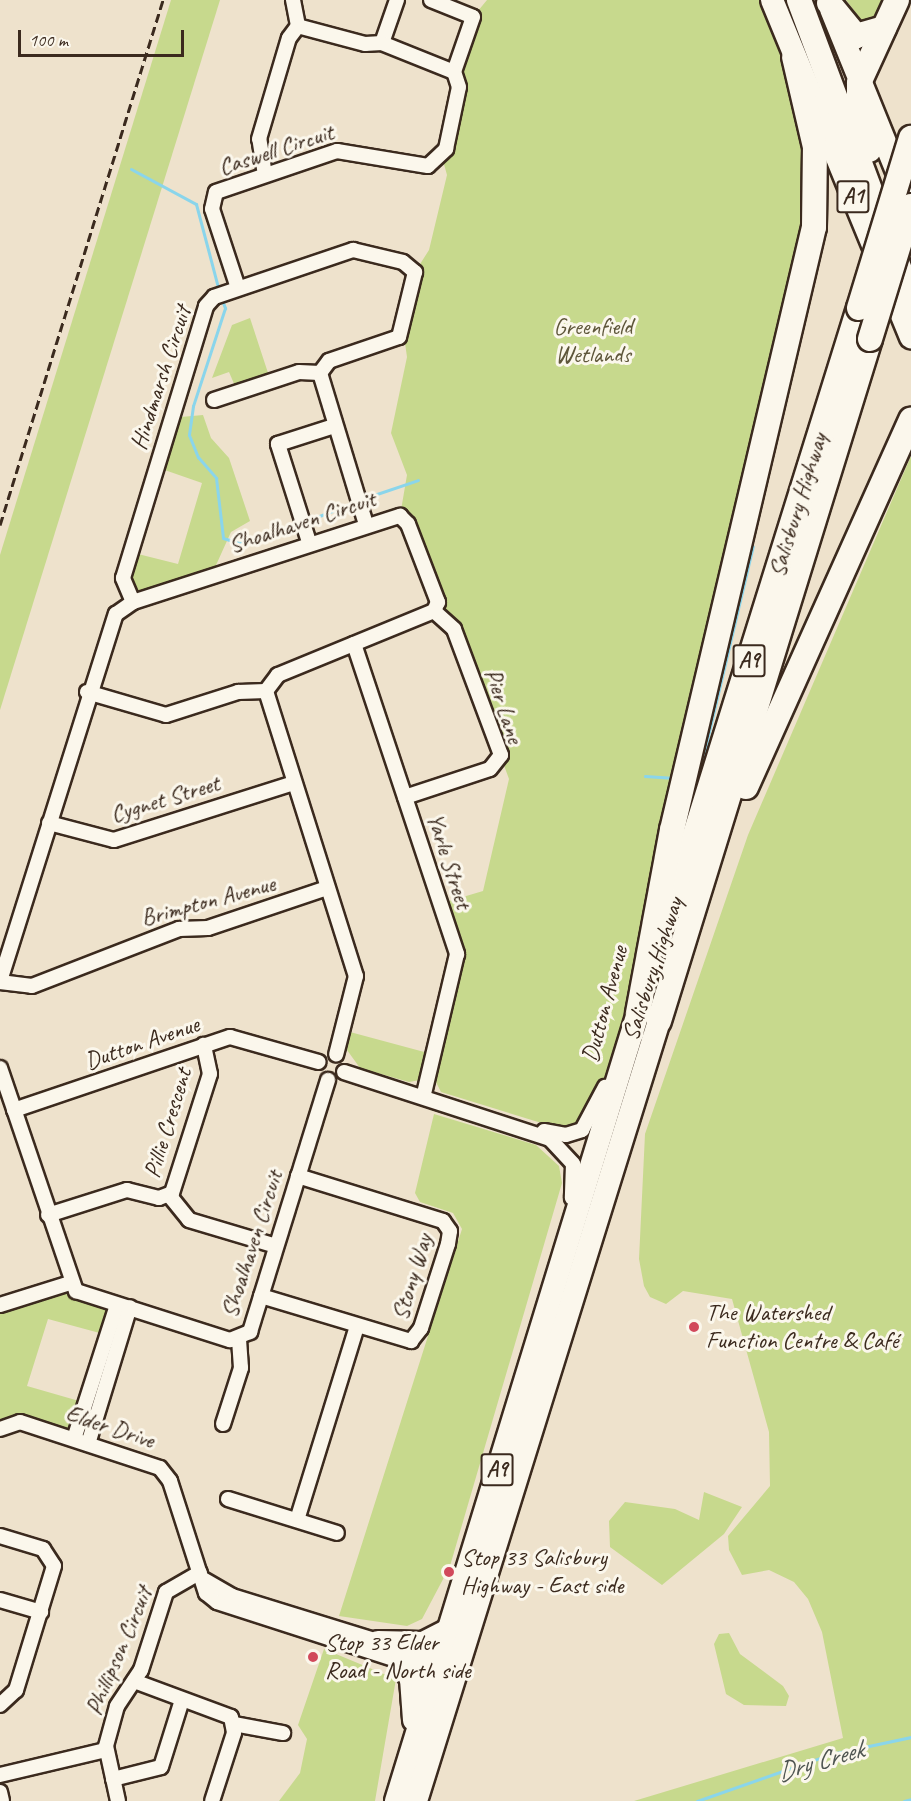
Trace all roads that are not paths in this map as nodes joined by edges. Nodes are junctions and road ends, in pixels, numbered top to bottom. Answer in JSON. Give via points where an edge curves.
{"nodes":[{"id":1,"x":293,"y":0,"type":"edge"},
{"id":2,"x":397,"y":0,"type":"edge"},
{"id":3,"x":431,"y":0,"type":"edge"},
{"id":4,"x":772,"y":0,"type":"edge"},
{"id":5,"x":799,"y":0,"type":"edge"},
{"id":6,"x":897,"y":0,"type":"edge"},
{"id":7,"x":828,"y":2,"type":"edge"},
{"id":8,"x":298,"y":27,"type":"junction"},
{"id":9,"x":884,"y":28,"type":"junction"},
{"id":10,"x":382,"y":42,"type":"junction"},
{"id":11,"x":794,"y":57,"type":"junction"},
{"id":12,"x":454,"y":72,"type":"junction"},
{"id":13,"x":859,"y":83,"type":"junction"},
{"id":14,"x":911,"y":138,"type":"edge"},
{"id":15,"x":265,"y":175,"type":"junction"},
{"id":16,"x":911,"y":205,"type":"edge"},
{"id":17,"x":911,"y":252,"type":"edge"},
{"id":18,"x":233,"y":290,"type":"junction"},
{"id":19,"x":911,"y":300,"type":"edge"},
{"id":20,"x":911,"y":337,"type":"edge"},
{"id":21,"x":320,"y":373,"type":"junction"},
{"id":22,"x":214,"y":400,"type":"dead end"},
{"id":23,"x":334,"y":426,"type":"junction"},
{"id":24,"x":908,"y":430,"type":"edge"},
{"id":25,"x":366,"y":524,"type":"junction"},
{"id":26,"x":305,"y":529,"type":"junction"},
{"id":27,"x":133,"y":602,"type":"junction"},
{"id":28,"x":434,"y":611,"type":"junction"},
{"id":29,"x":354,"y":644,"type":"junction"},
{"id":30,"x":266,"y":691,"type":"junction"},
{"id":31,"x":87,"y":692,"type":"junction"},
{"id":32,"x":294,"y":783,"type":"junction"},
{"id":33,"x":405,"y":797,"type":"junction"},
{"id":34,"x":49,"y":823,"type":"junction"},
{"id":35,"x":672,"y":830,"type":"junction"},
{"id":36,"x":327,"y":888,"type":"junction"},
{"id":37,"x":698,"y":903,"type":"junction"},
{"id":38,"x":0,"y":982,"type":"edge"},
{"id":39,"x":649,"y":1017,"type":"junction"},
{"id":40,"x":204,"y":1046,"type":"junction"},
{"id":41,"x":336,"y":1055,"type":"junction"},
{"id":42,"x":320,"y":1062,"type":"junction"},
{"id":43,"x":0,"y":1068,"type":"edge"},
{"id":44,"x":344,"y":1072,"type":"junction"},
{"id":45,"x":328,"y":1080,"type":"junction"},
{"id":46,"x":424,"y":1094,"type":"junction"},
{"id":47,"x":14,"y":1110,"type":"junction"},
{"id":48,"x":527,"y":1129,"type":"junction"},
{"id":49,"x":298,"y":1176,"type":"junction"},
{"id":50,"x":169,"y":1195,"type":"junction"},
{"id":51,"x":48,"y":1215,"type":"junction"},
{"id":52,"x":276,"y":1246,"type":"junction"},
{"id":53,"x":70,"y":1283,"type":"junction"},
{"id":54,"x":261,"y":1296,"type":"junction"},
{"id":55,"x":0,"y":1305,"type":"edge"},
{"id":56,"x":123,"y":1306,"type":"junction"},
{"id":57,"x":556,"y":1314,"type":"junction"},
{"id":58,"x":357,"y":1326,"type":"junction"},
{"id":59,"x":239,"y":1339,"type":"junction"},
{"id":60,"x":223,"y":1424,"type":"dead end"},
{"id":61,"x":0,"y":1429,"type":"edge"},
{"id":62,"x":74,"y":1439,"type":"junction"},
{"id":63,"x":88,"y":1444,"type":"junction"},
{"id":64,"x":228,"y":1499,"type":"dead end"},
{"id":65,"x":297,"y":1520,"type":"junction"},
{"id":66,"x":337,"y":1533,"type":"dead end"},
{"id":67,"x":0,"y":1536,"type":"edge"},
{"id":68,"x":201,"y":1575,"type":"junction"},
{"id":69,"x":0,"y":1600,"type":"edge"},
{"id":70,"x":41,"y":1612,"type":"junction"},
{"id":71,"x":448,"y":1630,"type":"junction"},
{"id":72,"x":378,"y":1642,"type":"junction"},
{"id":73,"x":401,"y":1662,"type":"junction"},
{"id":74,"x":443,"y":1667,"type":"junction"},
{"id":75,"x":134,"y":1681,"type":"junction"},
{"id":76,"x":182,"y":1700,"type":"junction"},
{"id":77,"x":1,"y":1702,"type":"edge"},
{"id":78,"x":234,"y":1724,"type":"junction"},
{"id":79,"x":283,"y":1733,"type":"dead end"},
{"id":80,"x":415,"y":1734,"type":"junction"},
{"id":81,"x":106,"y":1750,"type":"junction"},
{"id":82,"x":0,"y":1775,"type":"edge"},
{"id":83,"x":113,"y":1779,"type":"junction"},
{"id":84,"x":0,"y":1792,"type":"edge"},
{"id":85,"x":3,"y":1801,"type":"edge"},
{"id":86,"x":118,"y":1801,"type":"edge"},
{"id":87,"x":212,"y":1801,"type":"edge"},
{"id":88,"x":396,"y":1801,"type":"edge"},
{"id":89,"x":416,"y":1801,"type":"edge"}],
"edges":[{"from":1,"to":8,"type":"street"},
{"from":2,"to":10,"type":"street"},
{"from":3,"to":12,"type":"street","via":[[473,17]]},
{"from":4,"to":11,"type":"highway","number":"A1"},
{"from":5,"to":19,"type":"highway"},
{"from":6,"to":9,"type":"highway"},
{"from":7,"to":9,"type":"highway","via":[[855,36],[869,37]]},
{"from":7,"to":13,"type":"highway","number":"A1"},
{"from":8,"to":10,"type":"street","via":[[365,44]]},
{"from":8,"to":15,"type":"street","via":[[289,38],[259,139]]},
{"from":9,"to":13,"type":"highway"},
{"from":10,"to":12,"type":"street"},
{"from":11,"to":20,"type":"highway","number":"A1"},
{"from":11,"to":35,"type":"highway","via":[[815,147],[814,227]]},
{"from":12,"to":15,"type":"street","name":"Caswell Circuit","via":[[459,87],[446,149],[435,163],[344,150]]},
{"from":13,"to":16,"type":"highway","number":"A1"},
{"from":13,"to":17,"type":"highway","via":[[859,126]]},
{"from":14,"to":39,"type":"highway","name":"Salisbury Highway","number":"A9","bridge":true},
{"from":15,"to":18,"type":"street","name":"Caswell Circuit","via":[[221,190],[212,198]]},
{"from":16,"to":37,"type":"highway","name":"Salisbury Highway","number":"A9","bridge":true},
{"from":18,"to":21,"type":"street","name":"Hindmarsh Circuit","via":[[353,250],[412,266],[414,280],[399,337],[329,361]]},
{"from":18,"to":27,"type":"street","name":"Hindmarsh Circuit","via":[[214,297],[173,407],[123,578]]},
{"from":21,"to":22,"type":"street","via":[[299,372]]},
{"from":21,"to":23,"type":"street"},
{"from":23,"to":25,"type":"street"},
{"from":23,"to":26,"type":"street","via":[[278,444]]},
{"from":24,"to":37,"type":"highway","via":[[791,678]]},
{"from":25,"to":26,"type":"street","name":"Shoalhaven Circuit"},
{"from":25,"to":28,"type":"street","name":"Shoalhaven Circuit","via":[[400,516],[408,524],[438,602]]},
{"from":26,"to":27,"type":"street","name":"Shoalhaven Circuit"},
{"from":27,"to":31,"type":"street","name":"Shoalhaven Circuit","via":[[111,621]]},
{"from":28,"to":29,"type":"street"},
{"from":28,"to":33,"type":"street","name":"Pier Lane","via":[[454,629],[501,755],[490,769]]},
{"from":29,"to":30,"type":"street","via":[[278,675]]},
{"from":29,"to":33,"type":"street","name":"Yarle Street"},
{"from":30,"to":31,"type":"street","via":[[238,692],[166,715]]},
{"from":30,"to":32,"type":"street"},
{"from":31,"to":34,"type":"street","name":"Shoalhaven Circuit"},
{"from":32,"to":34,"type":"street","name":"Cygnet Street","via":[[114,840]]},
{"from":32,"to":36,"type":"street"},
{"from":33,"to":46,"type":"street","name":"Yarle Street","via":[[457,954]]},
{"from":34,"to":38,"type":"street","name":"Shoalhaven Circuit"},
{"from":35,"to":39,"type":"highway"},
{"from":35,"to":48,"type":"street","name":"Dutton Avenue","via":[[630,1004],[596,1111],[588,1125],[571,1135]]},
{"from":36,"to":38,"type":"street","name":"Brimpton Avenue","via":[[208,928],[179,929],[32,986]]},
{"from":36,"to":41,"type":"street","via":[[357,982]]},
{"from":37,"to":39,"type":"highway","name":"Salisbury Highway","number":"A9"},
{"from":39,"to":57,"type":"highway","name":"Salisbury Highway","number":"A9"},
{"from":40,"to":42,"type":"street","name":"Dutton Avenue","via":[[230,1037]]},
{"from":40,"to":47,"type":"street","name":"Dutton Avenue"},
{"from":40,"to":50,"type":"street","name":"Pillie Crescent","via":[[209,1079]]},
{"from":41,"to":42,"type":"street"},
{"from":41,"to":44,"type":"street"},
{"from":42,"to":45,"type":"street","via":[[320,1074]]},
{"from":43,"to":47,"type":"street"},
{"from":44,"to":45,"type":"street"},
{"from":44,"to":46,"type":"street","name":"Dutton Avenue"},
{"from":45,"to":49,"type":"street","name":"Shoalhaven Circuit"},
{"from":46,"to":48,"type":"street","name":"Dutton Avenue"},
{"from":47,"to":51,"type":"street"},
{"from":48,"to":57,"type":"street","name":"Dutton Avenue","via":[[561,1147],[575,1177]]},
{"from":49,"to":52,"type":"street","name":"Shoalhaven Circuit"},
{"from":49,"to":58,"type":"street","name":"Stony Way","via":[[449,1227],[417,1338],[402,1340]]},
{"from":50,"to":51,"type":"street","name":"Pillie Crescent","via":[[159,1198],[127,1190]]},
{"from":50,"to":52,"type":"street","via":[[189,1220]]},
{"from":51,"to":53,"type":"street"},
{"from":52,"to":54,"type":"street","name":"Shoalhaven Circuit"},
{"from":53,"to":55,"type":"street"},
{"from":53,"to":56,"type":"street","name":"Shoalhaven Circuit","via":[[91,1299]]},
{"from":54,"to":58,"type":"street","name":"Stony Way"},
{"from":54,"to":59,"type":"street","name":"Shoalhaven Circuit","via":[[250,1332]]},
{"from":56,"to":59,"type":"street","name":"Shoalhaven Circuit"},
{"from":56,"to":62,"type":"street"},
{"from":56,"to":63,"type":"street"},
{"from":57,"to":71,"type":"highway","name":"Salisbury Highway","number":"A9"},
{"from":57,"to":74,"type":"highway","name":"Salisbury Highway","number":"A9"},
{"from":58,"to":65,"type":"street"},
{"from":59,"to":60,"type":"street","via":[[240,1368]]},
{"from":61,"to":62,"type":"street","name":"Elder Drive","via":[[20,1422]]},
{"from":62,"to":63,"type":"street","name":"Elder Drive"},
{"from":63,"to":68,"type":"street","name":"Elder Drive","via":[[153,1464],[166,1474]]},
{"from":64,"to":65,"type":"street"},
{"from":65,"to":66,"type":"street"},
{"from":67,"to":70,"type":"street","via":[[43,1549],[53,1559]]},
{"from":68,"to":72,"type":"street","via":[[232,1596]]},
{"from":68,"to":73,"type":"street","name":"Elder Drive","via":[[206,1593],[227,1607]]},
{"from":68,"to":75,"type":"street","name":"Phillipson Circuit","via":[[166,1592]]},
{"from":69,"to":70,"type":"street"},
{"from":70,"to":77,"type":"street","via":[[16,1690]]},
{"from":71,"to":72,"type":"highway","via":[[423,1643]]},
{"from":71,"to":74,"type":"highway","name":"Salisbury Highway","number":"A9"},
{"from":72,"to":74,"type":"street"},
{"from":73,"to":74,"type":"street","name":"Elder Drive"},
{"from":73,"to":80,"type":"highway","via":[[412,1687]]},
{"from":74,"to":80,"type":"highway","name":"Salisbury Highway","number":"A9"},
{"from":74,"to":89,"type":"highway","name":"Salisbury Highway","number":"A9"},
{"from":75,"to":76,"type":"street"},
{"from":75,"to":81,"type":"street","name":"Phillipson Circuit","via":[[117,1706]]},
{"from":76,"to":78,"type":"street","via":[[225,1713]]},
{"from":76,"to":83,"type":"street","via":[[161,1767]]},
{"from":78,"to":79,"type":"street"},
{"from":78,"to":87,"type":"street"},
{"from":80,"to":88,"type":"highway","name":"Salisbury Highway","number":"A9"},
{"from":81,"to":82,"type":"street"},
{"from":81,"to":83,"type":"street","name":"Phillipson Circuit"},
{"from":83,"to":86,"type":"street","name":"Phillipson Circuit"},
{"from":84,"to":85,"type":"street"}]}
